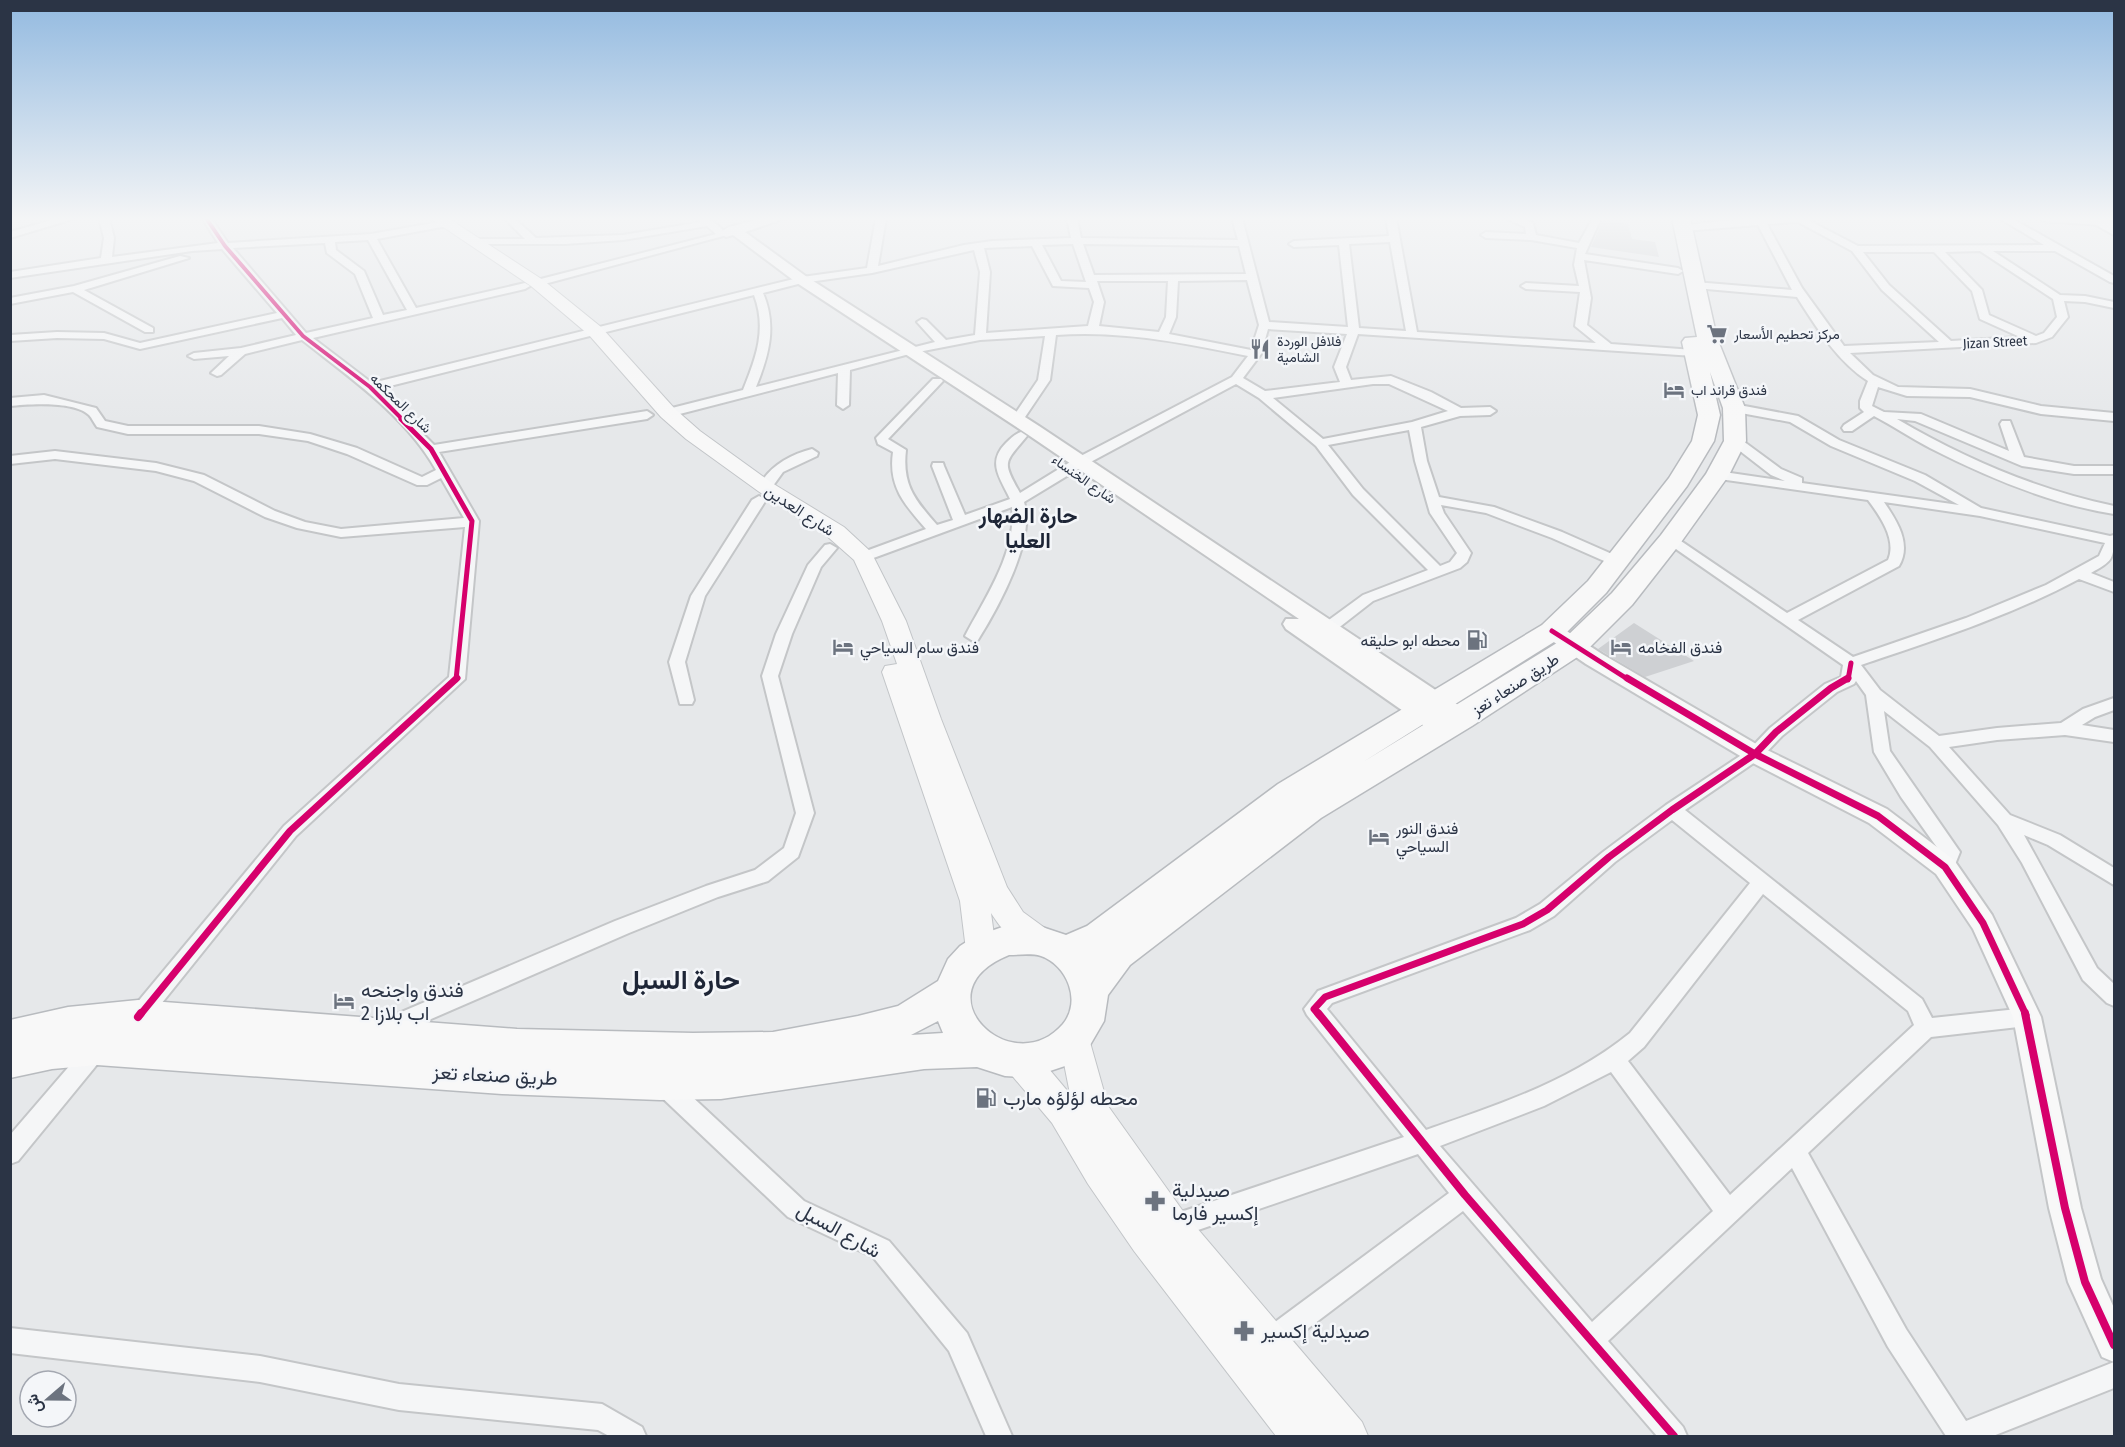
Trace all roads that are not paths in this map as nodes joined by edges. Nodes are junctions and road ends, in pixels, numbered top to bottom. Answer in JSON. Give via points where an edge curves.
{"nodes":[{"id":1,"x":531,"y":285,"type":"edge"},
{"id":2,"x":87,"y":286,"type":"edge"},
{"id":3,"x":260,"y":286,"type":"edge"},
{"id":4,"x":365,"y":286,"type":"edge"},
{"id":5,"x":399,"y":286,"type":"edge"},
{"id":6,"x":529,"y":286,"type":"edge"},
{"id":7,"x":783,"y":286,"type":"edge"},
{"id":8,"x":801,"y":286,"type":"edge"},
{"id":9,"x":984,"y":286,"type":"edge"},
{"id":10,"x":1094,"y":286,"type":"edge"},
{"id":11,"x":1173,"y":286,"type":"edge"},
{"id":12,"x":1253,"y":286,"type":"edge"},
{"id":13,"x":1349,"y":286,"type":"edge"},
{"id":14,"x":1403,"y":286,"type":"edge"},
{"id":15,"x":1526,"y":286,"type":"dead end"},
{"id":16,"x":1584,"y":286,"type":"edge"},
{"id":17,"x":1688,"y":286,"type":"edge"},
{"id":18,"x":1690,"y":286,"type":"edge"},
{"id":19,"x":1741,"y":286,"type":"edge"},
{"id":20,"x":1796,"y":286,"type":"edge"},
{"id":21,"x":1886,"y":286,"type":"edge"},
{"id":22,"x":1973,"y":286,"type":"edge"},
{"id":23,"x":2039,"y":286,"type":"edge"},
{"id":24,"x":75,"y":289,"type":"junction"},
{"id":25,"x":1585,"y":289,"type":"junction"},
{"id":26,"x":758,"y":293,"type":"junction"},
{"id":27,"x":1801,"y":294,"type":"junction"},
{"id":28,"x":2058,"y":298,"type":"junction"},
{"id":29,"x":10,"y":301,"type":"edge"},
{"id":30,"x":2115,"y":305,"type":"edge"},
{"id":31,"x":413,"y":311,"type":"junction"},
{"id":32,"x":286,"y":314,"type":"junction"},
{"id":33,"x":379,"y":319,"type":"junction"},
{"id":34,"x":922,"y":322,"type":"dead end"},
{"id":35,"x":1264,"y":325,"type":"junction"},
{"id":36,"x":149,"y":330,"type":"dead end"},
{"id":37,"x":1094,"y":330,"type":"junction"},
{"id":38,"x":1354,"y":330,"type":"junction"},
{"id":39,"x":1051,"y":333,"type":"junction"},
{"id":40,"x":587,"y":334,"type":"junction"},
{"id":41,"x":1412,"y":334,"type":"junction"},
{"id":42,"x":303,"y":336,"type":"junction"},
{"id":43,"x":1163,"y":336,"type":"junction"},
{"id":44,"x":980,"y":337,"type":"junction"},
{"id":45,"x":10,"y":338,"type":"edge"},
{"id":46,"x":2036,"y":340,"type":"junction"},
{"id":47,"x":943,"y":344,"type":"junction"},
{"id":48,"x":1948,"y":344,"type":"junction"},
{"id":49,"x":1609,"y":348,"type":"junction"},
{"id":50,"x":1842,"y":350,"type":"junction"},
{"id":51,"x":241,"y":351,"type":"junction"},
{"id":52,"x":905,"y":352,"type":"junction"},
{"id":53,"x":1694,"y":353,"type":"junction"},
{"id":54,"x":1254,"y":354,"type":"junction"},
{"id":55,"x":194,"y":356,"type":"dead end"},
{"id":56,"x":844,"y":368,"type":"junction"},
{"id":57,"x":217,"y":373,"type":"dead end"},
{"id":58,"x":1236,"y":378,"type":"junction"},
{"id":59,"x":937,"y":381,"type":"junction"},
{"id":60,"x":1874,"y":381,"type":"junction"},
{"id":61,"x":1347,"y":384,"type":"junction"},
{"id":62,"x":370,"y":387,"type":"junction"},
{"id":63,"x":747,"y":394,"type":"junction"},
{"id":64,"x":1263,"y":395,"type":"junction"},
{"id":65,"x":10,"y":402,"type":"edge"},
{"id":66,"x":843,"y":405,"type":"dead end"},
{"id":67,"x":1734,"y":408,"type":"junction"},
{"id":68,"x":1490,"y":411,"type":"dead end"},
{"id":69,"x":1459,"y":412,"type":"junction"},
{"id":70,"x":657,"y":414,"type":"junction"},
{"id":71,"x":1876,"y":414,"type":"junction"},
{"id":72,"x":2115,"y":417,"type":"edge"},
{"id":73,"x":2006,"y":424,"type":"dead end"},
{"id":74,"x":1414,"y":425,"type":"junction"},
{"id":75,"x":1019,"y":428,"type":"junction"},
{"id":76,"x":1848,"y":428,"type":"dead end"},
{"id":77,"x":1735,"y":441,"type":"junction"},
{"id":78,"x":1320,"y":443,"type":"junction"},
{"id":79,"x":431,"y":449,"type":"junction"},
{"id":80,"x":812,"y":453,"type":"dead end"},
{"id":81,"x":10,"y":460,"type":"edge"},
{"id":82,"x":2019,"y":460,"type":"junction"},
{"id":83,"x":1074,"y":465,"type":"junction"},
{"id":84,"x":938,"y":466,"type":"dead end"},
{"id":85,"x":2115,"y":470,"type":"edge"},
{"id":86,"x":444,"y":471,"type":"junction"},
{"id":87,"x":1679,"y":481,"type":"junction"},
{"id":88,"x":1712,"y":483,"type":"junction"},
{"id":89,"x":1818,"y":490,"type":"junction"},
{"id":90,"x":762,"y":493,"type":"junction"},
{"id":91,"x":1873,"y":498,"type":"junction"},
{"id":92,"x":1017,"y":501,"type":"junction"},
{"id":93,"x":1434,"y":501,"type":"junction"},
{"id":94,"x":2115,"y":510,"type":"edge"},
{"id":95,"x":1980,"y":512,"type":"junction"},
{"id":96,"x":472,"y":520,"type":"junction"},
{"id":97,"x":961,"y":522,"type":"junction"},
{"id":98,"x":936,"y":532,"type":"junction"},
{"id":99,"x":1670,"y":540,"type":"junction"},
{"id":100,"x":2114,"y":540,"type":"edge"},
{"id":101,"x":830,"y":548,"type":"junction"},
{"id":102,"x":862,"y":557,"type":"junction"},
{"id":103,"x":1616,"y":561,"type":"junction"},
{"id":104,"x":1436,"y":570,"type":"junction"},
{"id":105,"x":2078,"y":573,"type":"junction"},
{"id":106,"x":2115,"y":587,"type":"edge"},
{"id":107,"x":1787,"y":619,"type":"junction"},
{"id":108,"x":1328,"y":629,"type":"junction"},
{"id":109,"x":973,"y":636,"type":"dead end"},
{"id":110,"x":1563,"y":638,"type":"junction"},
{"id":111,"x":1851,"y":663,"type":"junction"},
{"id":112,"x":1874,"y":694,"type":"junction"},
{"id":113,"x":686,"y":700,"type":"dead end"},
{"id":114,"x":2115,"y":704,"type":"edge"},
{"id":115,"x":1441,"y":715,"type":"junction"},
{"id":116,"x":2065,"y":729,"type":"junction"},
{"id":117,"x":2115,"y":736,"type":"edge"},
{"id":118,"x":1936,"y":743,"type":"junction"},
{"id":119,"x":1755,"y":754,"type":"junction"},
{"id":120,"x":1672,"y":810,"type":"junction"},
{"id":121,"x":2004,"y":820,"type":"junction"},
{"id":122,"x":1945,"y":867,"type":"junction"},
{"id":123,"x":2115,"y":877,"type":"edge"},
{"id":124,"x":1762,"y":881,"type":"junction"},
{"id":125,"x":1051,"y":945,"type":"junction"},
{"id":126,"x":981,"y":950,"type":"junction"},
{"id":127,"x":1090,"y":990,"type":"junction"},
{"id":128,"x":953,"y":991,"type":"junction"},
{"id":129,"x":2115,"y":997,"type":"edge"},
{"id":130,"x":138,"y":1017,"type":"junction"},
{"id":131,"x":2027,"y":1017,"type":"junction"},
{"id":132,"x":1926,"y":1028,"type":"junction"},
{"id":133,"x":373,"y":1034,"type":"junction"},
{"id":134,"x":10,"y":1037,"type":"edge"},
{"id":135,"x":1075,"y":1038,"type":"junction"},
{"id":136,"x":97,"y":1048,"type":"junction"},
{"id":137,"x":979,"y":1049,"type":"junction"},
{"id":138,"x":10,"y":1060,"type":"edge"},
{"id":139,"x":1021,"y":1061,"type":"junction"},
{"id":140,"x":1615,"y":1061,"type":"junction"},
{"id":141,"x":660,"y":1082,"type":"junction"},
{"id":142,"x":1422,"y":1142,"type":"junction"},
{"id":143,"x":1794,"y":1150,"type":"junction"},
{"id":144,"x":10,"y":1153,"type":"edge"},
{"id":145,"x":1465,"y":1195,"type":"junction"},
{"id":146,"x":1728,"y":1212,"type":"junction"},
{"id":147,"x":1172,"y":1227,"type":"junction"},
{"id":148,"x":10,"y":1340,"type":"edge"},
{"id":149,"x":1591,"y":1340,"type":"junction"},
{"id":150,"x":1267,"y":1343,"type":"junction"},
{"id":151,"x":2115,"y":1345,"type":"edge"},
{"id":152,"x":2115,"y":1375,"type":"edge"},
{"id":153,"x":1961,"y":1436,"type":"edge"},
{"id":154,"x":633,"y":1437,"type":"edge"},
{"id":155,"x":999,"y":1437,"type":"edge"},
{"id":156,"x":1301,"y":1437,"type":"edge"},
{"id":157,"x":1348,"y":1437,"type":"edge"},
{"id":158,"x":1674,"y":1437,"type":"edge"}],
"edges":[{"from":1,"to":40,"type":"main road","name":"شارع العدين"},
{"from":2,"to":24,"type":"street"},
{"from":3,"to":32,"type":"street","name":"شارع المحكمه"},
{"from":4,"to":33,"type":"street"},
{"from":5,"to":31,"type":"street"},
{"from":6,"to":31,"type":"street"},
{"from":7,"to":26,"type":"street"},
{"from":8,"to":52,"type":"street","name":"شارع الخنساء"},
{"from":9,"to":44,"type":"street"},
{"from":10,"to":37,"type":"street","via":[[1099,302]]},
{"from":11,"to":43,"type":"street","via":[[1171,317]]},
{"from":12,"to":35,"type":"street"},
{"from":13,"to":38,"type":"street"},
{"from":14,"to":41,"type":"street"},
{"from":15,"to":25,"type":"street"},
{"from":16,"to":25,"type":"street"},
{"from":17,"to":53,"type":"highway","name":"طريق صنعاء تعز"},
{"from":18,"to":67,"type":"highway","name":"طريق صنعاء تعز"},
{"from":19,"to":27,"type":"street"},
{"from":20,"to":27,"type":"street"},
{"from":21,"to":48,"type":"street"},
{"from":22,"to":46,"type":"street","via":[[1984,317]]},
{"from":23,"to":28,"type":"street"},
{"from":24,"to":29,"type":"street"},
{"from":24,"to":36,"type":"street"},
{"from":25,"to":49,"type":"street","via":[[1581,326]]},
{"from":26,"to":40,"type":"street"},
{"from":26,"to":63,"type":"street","via":[[768,332]]},
{"from":27,"to":50,"type":"street"},
{"from":28,"to":30,"type":"street"},
{"from":28,"to":46,"type":"street","name":"Jizan Street","via":[[2063,317],[2048,335]]},
{"from":31,"to":33,"type":"street"},
{"from":32,"to":42,"type":"street","name":"شارع المحكمه"},
{"from":32,"to":45,"type":"street","via":[[140,346],[104,336]]},
{"from":33,"to":42,"type":"street"},
{"from":34,"to":47,"type":"street"},
{"from":35,"to":38,"type":"street"},
{"from":35,"to":54,"type":"street"},
{"from":37,"to":39,"type":"street"},
{"from":37,"to":43,"type":"street"},
{"from":38,"to":41,"type":"street"},
{"from":38,"to":61,"type":"street","via":[[1340,367]]},
{"from":39,"to":44,"type":"street"},
{"from":39,"to":75,"type":"street","via":[[1044,380]]},
{"from":40,"to":62,"type":"street"},
{"from":40,"to":70,"type":"main road","name":"شارع العدين"},
{"from":41,"to":49,"type":"street"},
{"from":42,"to":51,"type":"street"},
{"from":42,"to":62,"type":"street","name":"شارع المحكمه"},
{"from":43,"to":54,"type":"street"},
{"from":44,"to":47,"type":"street"},
{"from":46,"to":48,"type":"street","name":"Jizan Street"},
{"from":47,"to":52,"type":"street"},
{"from":48,"to":50,"type":"street","name":"Jizan Street"},
{"from":49,"to":53,"type":"street"},
{"from":50,"to":60,"type":"street"},
{"from":51,"to":55,"type":"street"},
{"from":51,"to":57,"type":"street"},
{"from":52,"to":56,"type":"street"},
{"from":52,"to":59,"type":"street","name":"شارع الخنساء"},
{"from":52,"to":75,"type":"street","name":"شارع الخنساء"},
{"from":53,"to":87,"type":"highway","name":"طريق صنعاء تعز","via":[[1709,415],[1703,441]]},
{"from":54,"to":58,"type":"street"},
{"from":56,"to":63,"type":"street"},
{"from":56,"to":66,"type":"street"},
{"from":58,"to":64,"type":"street"},
{"from":58,"to":83,"type":"street"},
{"from":59,"to":75,"type":"street","name":"شارع الخنساء"},
{"from":59,"to":98,"type":"street","via":[[882,438],[900,450],[898,474],[903,487]]},
{"from":60,"to":71,"type":"street","via":[[1866,408]]},
{"from":60,"to":72,"type":"street","via":[[1890,389],[1971,393],[2042,410]]},
{"from":61,"to":64,"type":"street"},
{"from":61,"to":69,"type":"street","via":[[1391,380]]},
{"from":62,"to":79,"type":"street","name":"شارع المحكمه"},
{"from":63,"to":70,"type":"street"},
{"from":64,"to":78,"type":"street"},
{"from":65,"to":86,"type":"street","via":[[44,399],[72,405],[92,411],[101,424],[128,430],[259,430],[310,438],[352,451],[422,482]]},
{"from":67,"to":77,"type":"highway","name":"طريق صنعاء تعز"},
{"from":67,"to":95,"type":"street","via":[[1794,419],[1835,443],[1951,493]]},
{"from":68,"to":69,"type":"street"},
{"from":69,"to":74,"type":"street"},
{"from":70,"to":79,"type":"street"},
{"from":70,"to":90,"type":"main road","name":"شارع العدين","via":[[693,435]]},
{"from":71,"to":76,"type":"street"},
{"from":71,"to":82,"type":"street","via":[[1917,417]]},
{"from":71,"to":94,"type":"street","via":[[1956,455],[2030,486]]},
{"from":73,"to":82,"type":"street"},
{"from":74,"to":78,"type":"street"},
{"from":74,"to":93,"type":"street"},
{"from":75,"to":83,"type":"street","name":"شارع الخنساء"},
{"from":75,"to":92,"type":"street","via":[[1002,462],[1004,477]]},
{"from":77,"to":88,"type":"highway","name":"طريق صنعاء تعز"},
{"from":77,"to":89,"type":"street","via":[[1776,472]]},
{"from":78,"to":104,"type":"street","via":[[1358,492]]},
{"from":79,"to":86,"type":"street","name":"شارع المحكمه"},
{"from":80,"to":90,"type":"street","via":[[774,471]]},
{"from":81,"to":96,"type":"street","via":[[55,454],[156,467],[199,478],[270,514],[341,532]]},
{"from":82,"to":85,"type":"street","via":[[2051,468]]},
{"from":83,"to":92,"type":"street"},
{"from":83,"to":108,"type":"street","name":"شارع الخنساء"},
{"from":83,"to":115,"type":"street","name":"شارع الخنساء"},
{"from":84,"to":97,"type":"street"},
{"from":86,"to":96,"type":"street","name":"شارع المحكمه"},
{"from":87,"to":88,"type":"highway"},
{"from":87,"to":103,"type":"highway","name":"طريق صنعاء تعز"},
{"from":88,"to":89,"type":"street"},
{"from":88,"to":99,"type":"highway","name":"طريق صنعاء تعز"},
{"from":89,"to":91,"type":"street"},
{"from":90,"to":101,"type":"main road","name":"شارع العدين"},
{"from":90,"to":102,"type":"main road","name":"شارع العدين","via":[[836,531]]},
{"from":90,"to":113,"type":"street","via":[[698,596],[677,662]]},
{"from":91,"to":95,"type":"street"},
{"from":91,"to":107,"type":"street","via":[[1889,518],[1899,549],[1894,563]]},
{"from":92,"to":97,"type":"street"},
{"from":92,"to":109,"type":"street","via":[[1020,515],[1004,574]]},
{"from":93,"to":103,"type":"street","via":[[1489,510]]},
{"from":93,"to":104,"type":"street","via":[[1437,513],[1464,553],[1455,565]]},
{"from":95,"to":100,"type":"street"},
{"from":96,"to":130,"type":"street","via":[[457,679],[290,831]]},
{"from":97,"to":98,"type":"street"},
{"from":98,"to":102,"type":"street"},
{"from":99,"to":107,"type":"street"},
{"from":99,"to":110,"type":"highway","name":"طريق صنعاء تعز","via":[[1622,599]]},
{"from":100,"to":105,"type":"street","via":[[2105,559]]},
{"from":101,"to":126,"type":"main road","name":"شارع العدين","via":[[847,561],[879,626],[975,901]]},
{"from":101,"to":133,"type":"street","via":[[815,565],[770,676],[805,813],[792,852],[761,876],[622,927]]},
{"from":102,"to":125,"type":"main road","name":"شارع العدين","via":[[894,621],[994,892],[1012,921]]},
{"from":103,"to":110,"type":"highway","name":"طريق صنعاء تعز"},
{"from":104,"to":108,"type":"street","via":[[1368,598]]},
{"from":105,"to":106,"type":"street"},
{"from":105,"to":111,"type":"street","via":[[1971,622]]},
{"from":107,"to":111,"type":"street"},
{"from":108,"to":115,"type":"street","name":"شارع الخنساء"},
{"from":110,"to":115,"type":"highway","name":"طريق صنعاء تعز"},
{"from":110,"to":119,"type":"street"},
{"from":111,"to":112,"type":"street"},
{"from":111,"to":119,"type":"street","via":[[1848,680],[1831,688]]},
{"from":112,"to":118,"type":"street"},
{"from":112,"to":122,"type":"street","via":[[1882,752],[1951,852]]},
{"from":114,"to":116,"type":"street","via":[[2089,713]]},
{"from":115,"to":125,"type":"highway","name":"طريق صنعاء تعز","via":[[1289,793],[1100,937]]},
{"from":115,"to":127,"type":"highway","name":"طريق صنعاء تعز","via":[[1117,954]]},
{"from":116,"to":117,"type":"street"},
{"from":116,"to":118,"type":"street"},
{"from":118,"to":121,"type":"street"},
{"from":119,"to":120,"type":"street"},
{"from":119,"to":122,"type":"street","via":[[1878,816]]},
{"from":120,"to":124,"type":"street"},
{"from":120,"to":142,"type":"street","via":[[1523,924],[1325,997],[1314,1009]]},
{"from":121,"to":123,"type":"street","via":[[2054,840]]},
{"from":121,"to":129,"type":"street","via":[[2030,858],[2090,974]]},
{"from":122,"to":131,"type":"street","via":[[1983,923]]},
{"from":124,"to":132,"type":"street","via":[[1915,1005]]},
{"from":124,"to":140,"type":"street","via":[[1637,1040]]},
{"from":125,"to":126,"type":"highway","via":[[1008,940]]},
{"from":125,"to":127,"type":"highway","via":[[1076,961]]},
{"from":126,"to":128,"type":"highway","via":[[958,975]]},
{"from":127,"to":135,"type":"highway","via":[[1090,1007]]},
{"from":128,"to":133,"type":"highway","name":"طريق صنعاء تعز","via":[[907,1020],[773,1049],[693,1052],[529,1047]]},
{"from":128,"to":137,"type":"highway","via":[[954,1014],[963,1034]]},
{"from":130,"to":133,"type":"highway","name":"طريق صنعاء تعز"},
{"from":130,"to":134,"type":"highway","name":"طريق صنعاء تعز","via":[[68,1024]]},
{"from":131,"to":132,"type":"street"},
{"from":131,"to":151,"type":"street","via":[[2065,1208],[2085,1282]]},
{"from":132,"to":143,"type":"street"},
{"from":135,"to":139,"type":"highway","via":[[1041,1058]]},
{"from":135,"to":147,"type":"main road","via":[[1078,1066],[1096,1117]]},
{"from":136,"to":138,"type":"highway","name":"طريق صنعاء تعز","via":[[52,1051]]},
{"from":136,"to":141,"type":"highway","name":"طريق صنعاء تعز","via":[[502,1076]]},
{"from":136,"to":144,"type":"street"},
{"from":137,"to":139,"type":"highway","via":[[998,1058]]},
{"from":137,"to":141,"type":"highway","name":"طريق صنعاء تعز","via":[[924,1051],[722,1081]]},
{"from":139,"to":156,"type":"main road","via":[[1064,1112],[1147,1238]]},
{"from":140,"to":142,"type":"street","via":[[1563,1089]]},
{"from":140,"to":146,"type":"street"},
{"from":141,"to":155,"type":"street","name":"شارع السبل","via":[[796,1209],[881,1250],[958,1342]]},
{"from":142,"to":145,"type":"street"},
{"from":142,"to":147,"type":"street"},
{"from":143,"to":146,"type":"street"},
{"from":143,"to":153,"type":"street","via":[[1897,1338]]},
{"from":145,"to":149,"type":"street"},
{"from":145,"to":150,"type":"street"},
{"from":146,"to":149,"type":"street"},
{"from":147,"to":150,"type":"main road"},
{"from":148,"to":154,"type":"street","via":[[260,1369],[399,1397],[603,1417]]},
{"from":149,"to":158,"type":"street"},
{"from":150,"to":157,"type":"main road"},
{"from":152,"to":153,"type":"street"}]}
